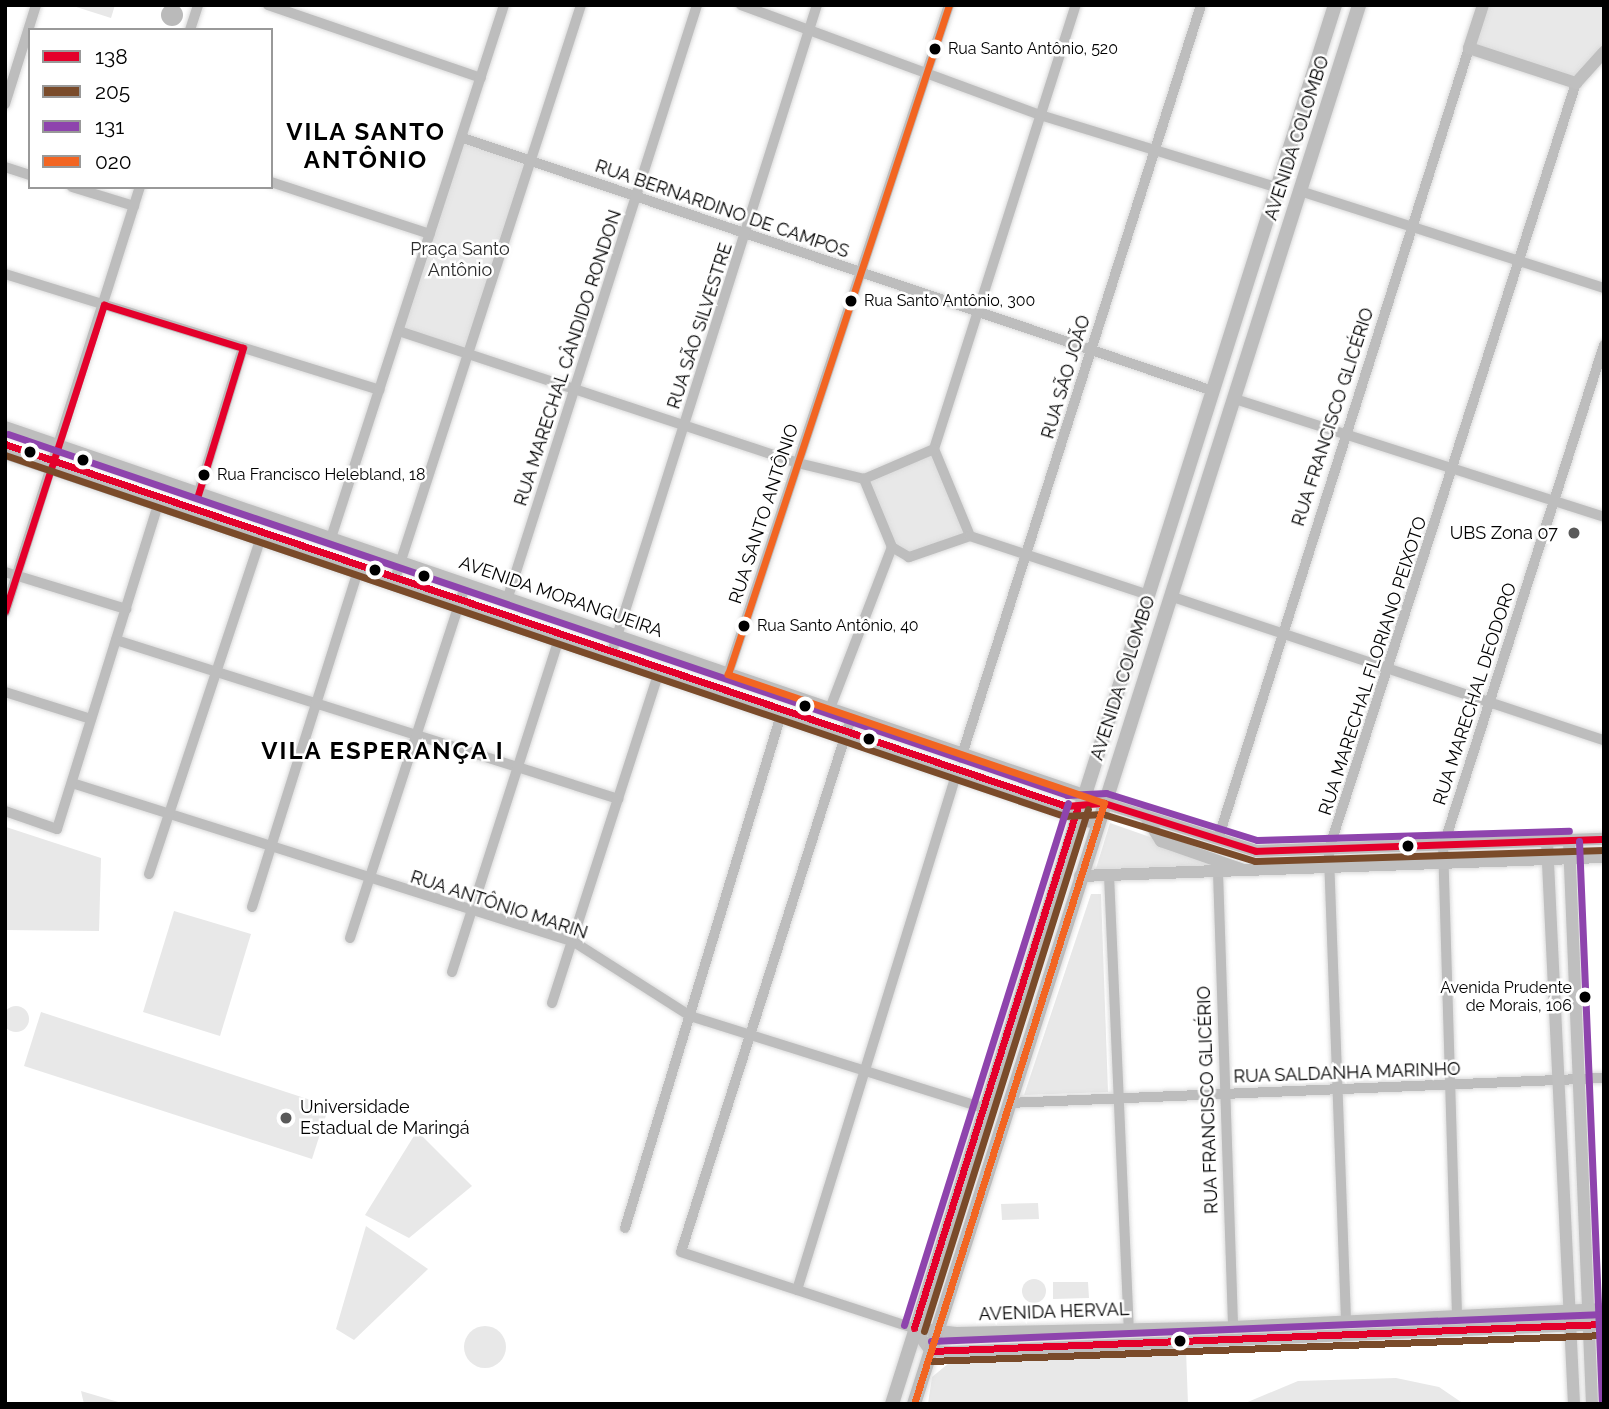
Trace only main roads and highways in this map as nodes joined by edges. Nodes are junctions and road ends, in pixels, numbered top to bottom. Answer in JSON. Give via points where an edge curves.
{"nodes":[{"id":1,"x":1335,"y":5,"type":"edge"},
{"id":2,"x":1359,"y":5,"type":"edge"},
{"id":3,"x":1483,"y":5,"type":"edge"},
{"id":4,"x":1604,"y":52,"type":"edge"},
{"id":5,"x":1254,"y":255,"type":"junction"},
{"id":6,"x":1272,"y":278,"type":"junction"},
{"id":7,"x":5,"y":429,"type":"edge"},
{"id":8,"x":5,"y":452,"type":"edge"},
{"id":9,"x":1189,"y":462,"type":"junction"},
{"id":10,"x":1205,"y":487,"type":"junction"},
{"id":11,"x":1113,"y":692,"type":"junction"},
{"id":12,"x":1136,"y":700,"type":"junction"},
{"id":13,"x":1081,"y":796,"type":"junction"},
{"id":14,"x":1104,"y":803,"type":"junction"},
{"id":15,"x":1144,"y":814,"type":"junction"},
{"id":16,"x":1075,"y":816,"type":"junction"},
{"id":17,"x":1097,"y":823,"type":"junction"},
{"id":18,"x":1604,"y":839,"type":"edge"},
{"id":19,"x":1569,"y":841,"type":"junction"},
{"id":20,"x":1547,"y":842,"type":"junction"},
{"id":21,"x":1604,"y":857,"type":"edge"},
{"id":22,"x":1548,"y":859,"type":"junction"},
{"id":23,"x":1569,"y":859,"type":"junction"},
{"id":24,"x":1247,"y":872,"type":"junction"},
{"id":25,"x":1056,"y":876,"type":"junction"},
{"id":26,"x":1080,"y":876,"type":"junction"},
{"id":27,"x":1034,"y":944,"type":"junction"},
{"id":28,"x":1056,"y":952,"type":"junction"},
{"id":29,"x":972,"y":1145,"type":"junction"},
{"id":30,"x":993,"y":1152,"type":"junction"},
{"id":31,"x":966,"y":1160,"type":"junction"},
{"id":32,"x":988,"y":1167,"type":"junction"},
{"id":33,"x":1604,"y":1309,"type":"edge"},
{"id":34,"x":1571,"y":1310,"type":"junction"},
{"id":35,"x":1589,"y":1310,"type":"junction"},
{"id":36,"x":1511,"y":1311,"type":"junction"},
{"id":37,"x":1409,"y":1316,"type":"junction"},
{"id":38,"x":1325,"y":1321,"type":"junction"},
{"id":39,"x":1604,"y":1324,"type":"edge"},
{"id":40,"x":1571,"y":1325,"type":"junction"},
{"id":41,"x":1590,"y":1325,"type":"junction"},
{"id":42,"x":1064,"y":1327,"type":"junction"},
{"id":43,"x":1493,"y":1327,"type":"junction"},
{"id":44,"x":914,"y":1328,"type":"junction"},
{"id":45,"x":1432,"y":1331,"type":"junction"},
{"id":46,"x":935,"y":1332,"type":"junction"},
{"id":47,"x":1312,"y":1337,"type":"junction"},
{"id":48,"x":1045,"y":1347,"type":"junction"},
{"id":49,"x":931,"y":1351,"type":"junction"},
{"id":50,"x":892,"y":1404,"type":"edge"},
{"id":51,"x":915,"y":1404,"type":"edge"},
{"id":52,"x":1574,"y":1404,"type":"edge"},
{"id":53,"x":1592,"y":1404,"type":"edge"}],
"edges":[{"from":1,"to":5,"type":"main road","name":"AVENIDA COLOMBO"},
{"from":2,"to":6,"type":"main road","name":"AVENIDA COLOMBO"},
{"from":3,"to":4,"type":"main road","name":"RUA FRANCISCO GLICÉRIO","via":[[1469,48],[1576,83]]},
{"from":5,"to":6,"type":"main road"},
{"from":5,"to":9,"type":"main road","name":"AVENIDA COLOMBO"},
{"from":6,"to":10,"type":"main road","name":"AVENIDA COLOMBO"},
{"from":7,"to":13,"type":"main road","name":"AVENIDA MORANGUEIRA"},
{"from":8,"to":16,"type":"main road"},
{"from":9,"to":10,"type":"main road"},
{"from":9,"to":11,"type":"main road","name":"AVENIDA COLOMBO"},
{"from":10,"to":12,"type":"main road","name":"AVENIDA COLOMBO"},
{"from":11,"to":12,"type":"main road"},
{"from":11,"to":13,"type":"main road","name":"AVENIDA COLOMBO"},
{"from":12,"to":14,"type":"main road","name":"AVENIDA COLOMBO"},
{"from":13,"to":14,"type":"main road","name":"AVENIDA MORANGUEIRA"},
{"from":13,"to":16,"type":"main road","name":"AVENIDA COLOMBO"},
{"from":14,"to":15,"type":"main road"},
{"from":14,"to":17,"type":"main road","name":"AVENIDA COLOMBO"},
{"from":15,"to":20,"type":"main road","via":[[1256,851]]},
{"from":15,"to":24,"type":"main road","via":[[1161,841]]},
{"from":16,"to":17,"type":"main road"},
{"from":16,"to":25,"type":"main road","name":"AVENIDA COLOMBO"},
{"from":17,"to":26,"type":"main road","name":"AVENIDA COLOMBO"},
{"from":18,"to":19,"type":"main road"},
{"from":19,"to":20,"type":"main road"},
{"from":19,"to":23,"type":"main road"},
{"from":20,"to":22,"type":"main road"},
{"from":21,"to":23,"type":"main road"},
{"from":22,"to":23,"type":"main road"},
{"from":22,"to":24,"type":"main road"},
{"from":22,"to":34,"type":"main road"},
{"from":23,"to":35,"type":"main road"},
{"from":24,"to":26,"type":"main road"},
{"from":25,"to":26,"type":"main road"},
{"from":25,"to":27,"type":"main road","name":"AVENIDA COLOMBO"},
{"from":26,"to":28,"type":"main road","name":"AVENIDA COLOMBO"},
{"from":27,"to":28,"type":"main road"},
{"from":27,"to":29,"type":"main road","name":"AVENIDA COLOMBO"},
{"from":28,"to":30,"type":"main road","name":"AVENIDA COLOMBO"},
{"from":29,"to":30,"type":"main road"},
{"from":29,"to":31,"type":"main road","name":"AVENIDA COLOMBO"},
{"from":30,"to":32,"type":"main road","name":"AVENIDA COLOMBO"},
{"from":31,"to":32,"type":"main road"},
{"from":31,"to":44,"type":"main road","name":"AVENIDA COLOMBO"},
{"from":32,"to":46,"type":"main road","name":"AVENIDA COLOMBO"},
{"from":33,"to":35,"type":"main road","name":"AVENIDA HERVAL"},
{"from":34,"to":35,"type":"main road","name":"AVENIDA HERVAL"},
{"from":34,"to":36,"type":"main road","name":"AVENIDA HERVAL"},
{"from":34,"to":40,"type":"main road"},
{"from":35,"to":41,"type":"main road"},
{"from":36,"to":37,"type":"main road","name":"AVENIDA HERVAL"},
{"from":36,"to":43,"type":"main road"},
{"from":37,"to":38,"type":"main road","name":"AVENIDA HERVAL"},
{"from":37,"to":45,"type":"main road"},
{"from":38,"to":42,"type":"main road","name":"AVENIDA HERVAL"},
{"from":38,"to":47,"type":"main road"},
{"from":39,"to":41,"type":"main road","name":"AVENIDA HERVAL"},
{"from":40,"to":41,"type":"main road","name":"AVENIDA HERVAL"},
{"from":40,"to":43,"type":"main road","name":"AVENIDA HERVAL"},
{"from":40,"to":52,"type":"main road"},
{"from":41,"to":53,"type":"main road"},
{"from":42,"to":46,"type":"main road","name":"AVENIDA HERVAL"},
{"from":42,"to":48,"type":"main road"},
{"from":43,"to":45,"type":"main road","name":"AVENIDA HERVAL"},
{"from":44,"to":46,"type":"main road","name":"AVENIDA HERVAL"},
{"from":44,"to":49,"type":"main road"},
{"from":44,"to":50,"type":"main road","name":"AVENIDA COLOMBO"},
{"from":45,"to":47,"type":"main road","name":"AVENIDA HERVAL"},
{"from":46,"to":49,"type":"main road","name":"AVENIDA COLOMBO"},
{"from":47,"to":48,"type":"main road","name":"AVENIDA HERVAL"},
{"from":48,"to":49,"type":"main road","name":"AVENIDA HERVAL"},
{"from":49,"to":51,"type":"main road","name":"AVENIDA COLOMBO"}]}
